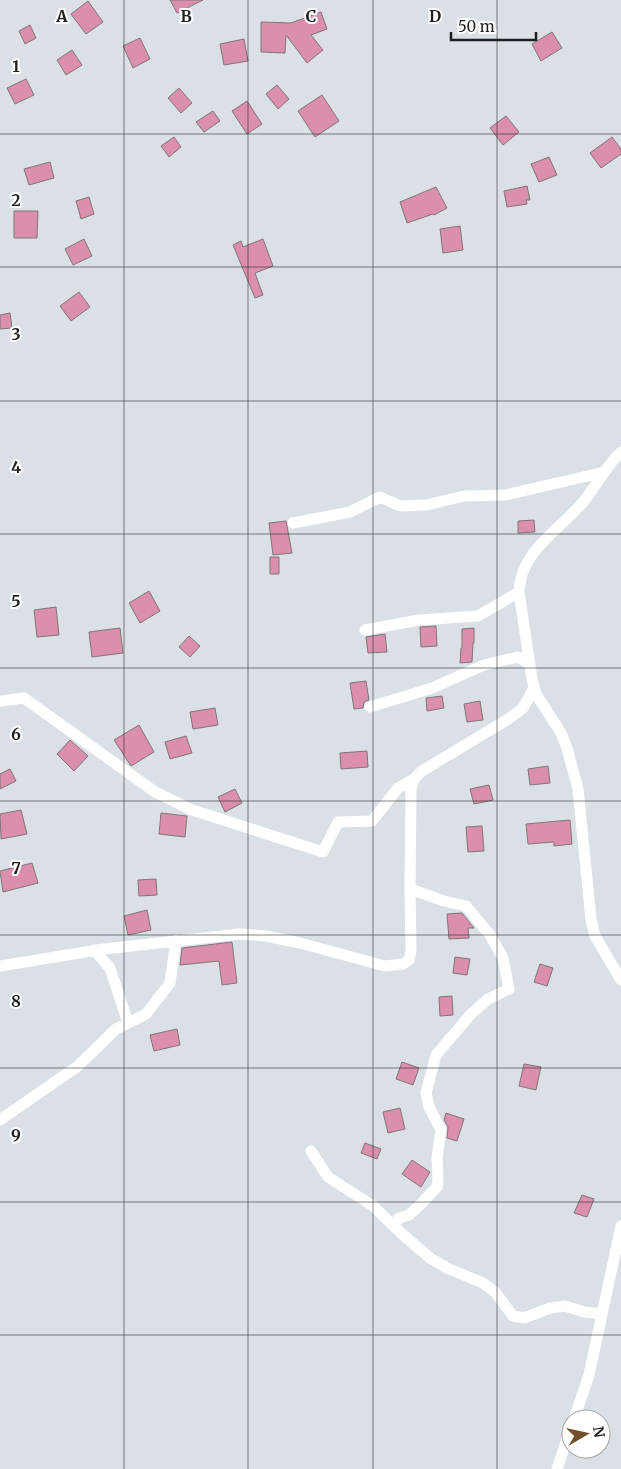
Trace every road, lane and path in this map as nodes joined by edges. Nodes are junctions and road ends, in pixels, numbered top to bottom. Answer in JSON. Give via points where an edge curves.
{"nodes":[{"id":1,"x":621,"y":452,"type":"edge"},
{"id":2,"x":605,"y":472,"type":"junction"},
{"id":3,"x":293,"y":523,"type":"dead end"},
{"id":4,"x":519,"y":592,"type":"junction"},
{"id":5,"x":365,"y":630,"type":"dead end"},
{"id":6,"x":530,"y":664,"type":"junction"},
{"id":7,"x":534,"y":688,"type":"junction"},
{"id":8,"x":0,"y":701,"type":"edge"},
{"id":9,"x":370,"y":707,"type":"dead end"},
{"id":10,"x":414,"y":779,"type":"junction"},
{"id":11,"x":410,"y":889,"type":"junction"},
{"id":12,"x":176,"y":940,"type":"junction"},
{"id":13,"x":94,"y":950,"type":"junction"},
{"id":14,"x":0,"y":966,"type":"edge"},
{"id":15,"x":621,"y":980,"type":"edge"},
{"id":16,"x":128,"y":1023,"type":"junction"},
{"id":17,"x":0,"y":1120,"type":"edge"},
{"id":18,"x":311,"y":1151,"type":"dead end"},
{"id":19,"x":393,"y":1225,"type":"junction"},
{"id":20,"x":621,"y":1226,"type":"edge"},
{"id":21,"x":602,"y":1314,"type":"junction"},
{"id":22,"x":577,"y":1409,"type":"edge"},
{"id":23,"x":561,"y":1457,"type":"edge"},
{"id":24,"x":557,"y":1469,"type":"edge"}],
"edges":[{"from":1,"to":2,"type":"street"},
{"from":2,"to":3,"type":"street","via":[[505,495],[464,496],[426,506],[400,506],[380,497],[350,512]]},
{"from":2,"to":4,"type":"street","via":[[585,500],[534,553],[519,579]]},
{"from":4,"to":5,"type":"street","via":[[478,616],[419,620]]},
{"from":4,"to":6,"type":"street"},
{"from":6,"to":7,"type":"street"},
{"from":6,"to":9,"type":"street","via":[[518,657],[484,665],[432,688]]},
{"from":7,"to":10,"type":"street","via":[[523,708],[510,718]]},
{"from":7,"to":15,"type":"street","via":[[561,733],[569,757],[578,789],[591,919],[596,936]]},
{"from":8,"to":10,"type":"street","via":[[24,698],[155,792],[192,810],[323,852],[338,822],[372,821],[398,788]]},
{"from":10,"to":11,"type":"street"},
{"from":11,"to":12,"type":"street","via":[[411,950],[408,960],[402,964],[385,966],[266,936],[240,934]]},
{"from":11,"to":19,"type":"street","via":[[466,906],[490,935],[503,958],[509,989],[476,1009],[436,1055],[426,1093],[441,1130],[436,1157],[437,1187],[419,1206]]},
{"from":12,"to":13,"type":"street"},
{"from":12,"to":16,"type":"street","via":[[170,983],[146,1014]]},
{"from":13,"to":14,"type":"street"},
{"from":13,"to":16,"type":"street","via":[[110,968]]},
{"from":16,"to":17,"type":"street","via":[[116,1029],[78,1066]]},
{"from":18,"to":19,"type":"street","via":[[328,1177],[373,1206]]},
{"from":19,"to":21,"type":"street","via":[[430,1258],[495,1292],[513,1316],[524,1318],[565,1306]]},
{"from":20,"to":21,"type":"street"},
{"from":21,"to":22,"type":"street","via":[[589,1375]]},
{"from":23,"to":24,"type":"street"}]}
